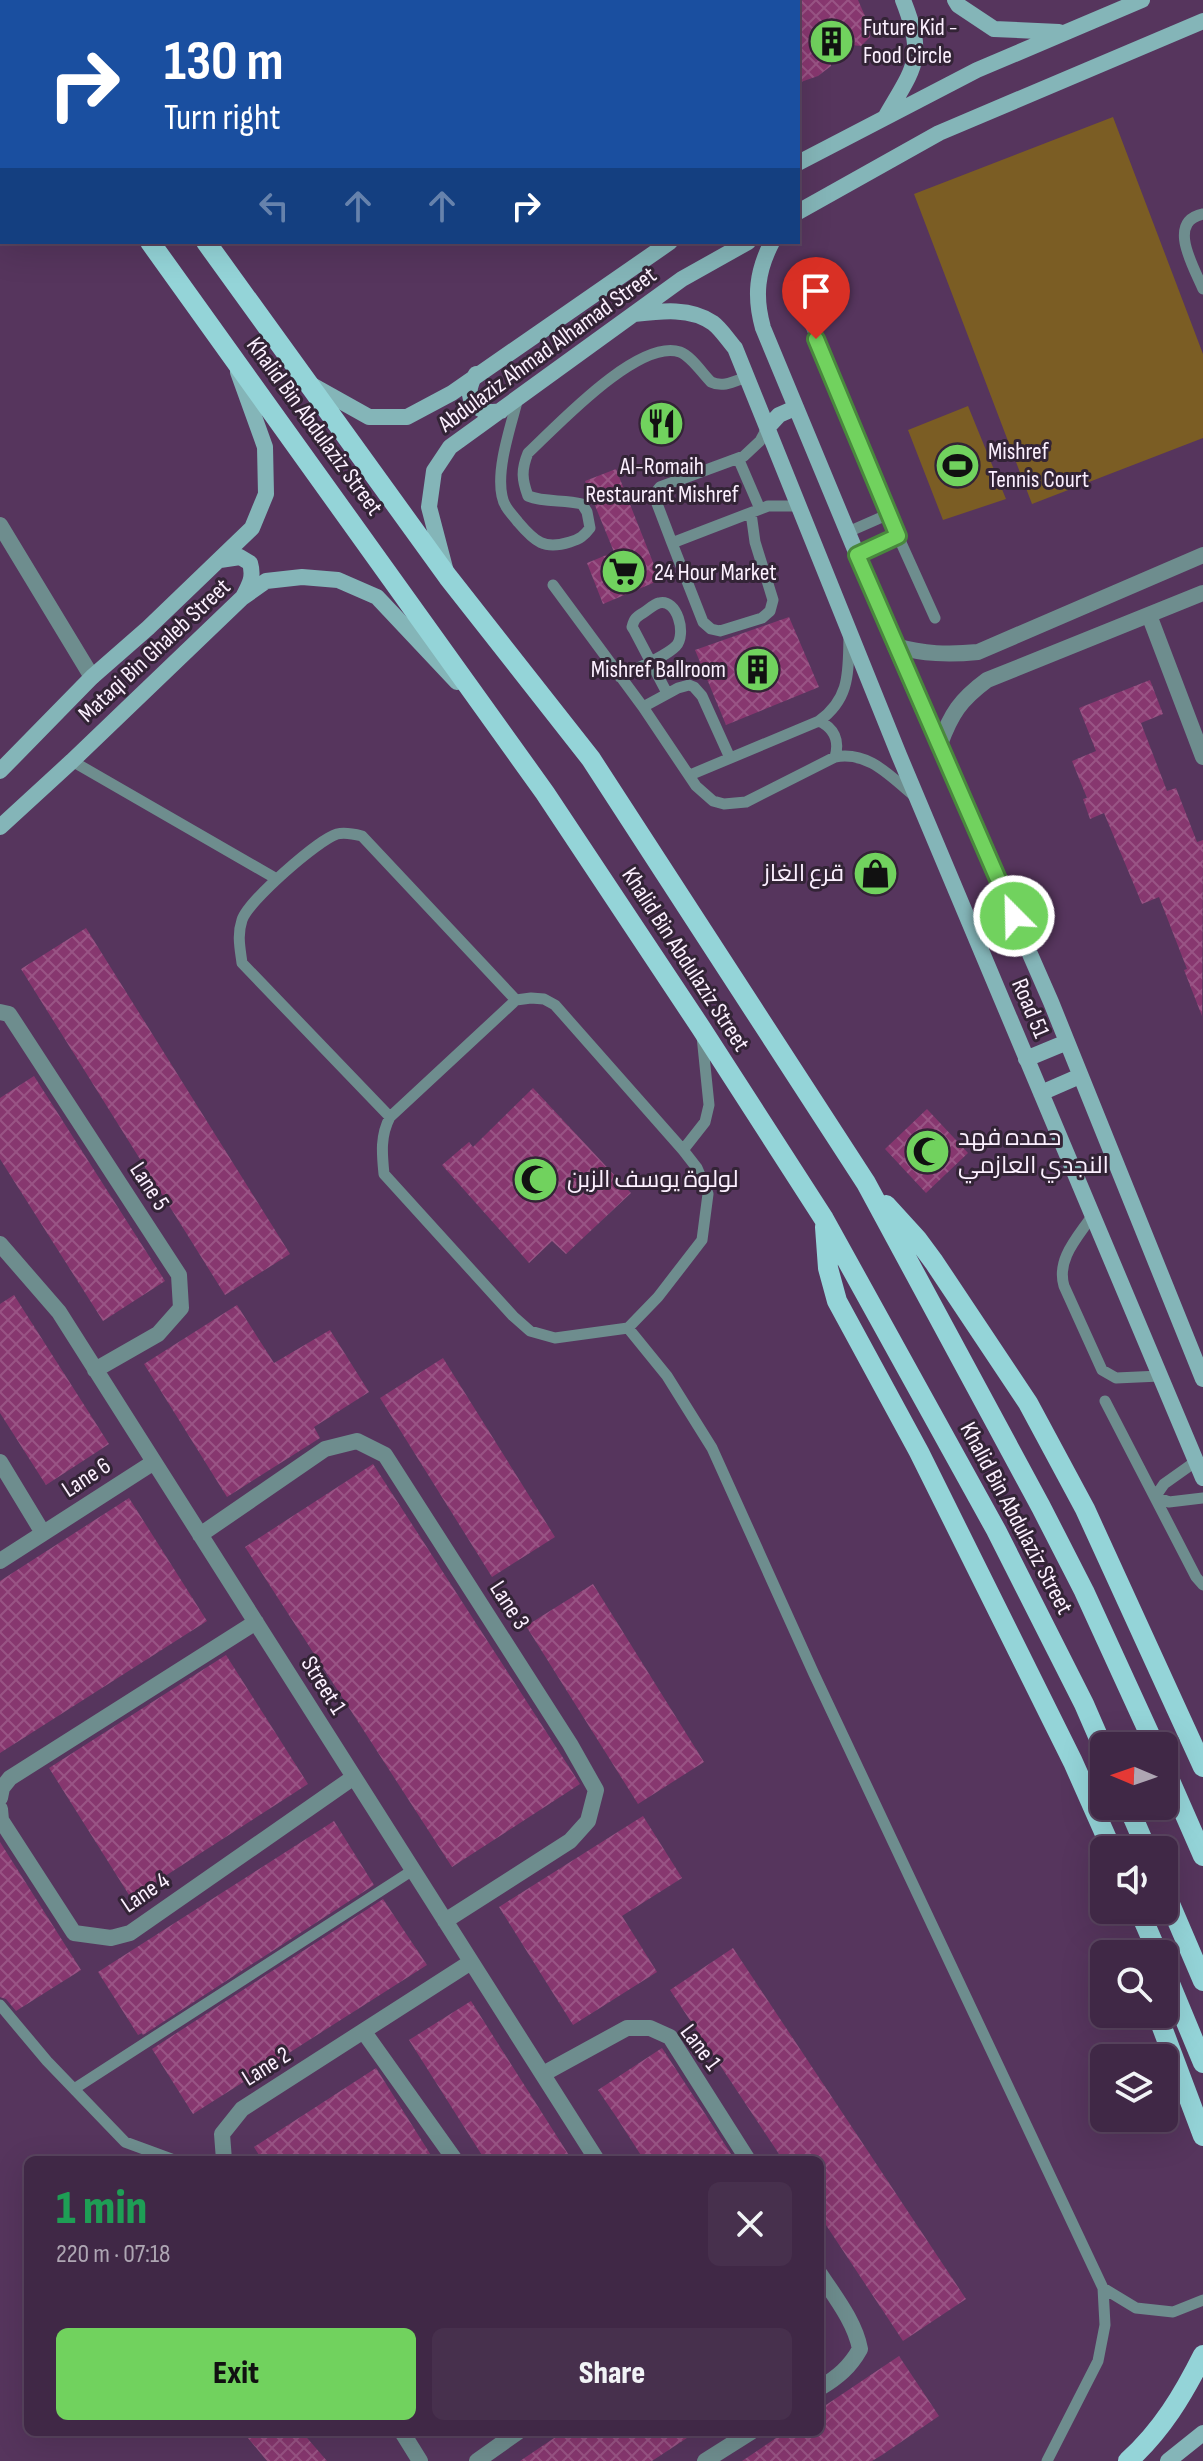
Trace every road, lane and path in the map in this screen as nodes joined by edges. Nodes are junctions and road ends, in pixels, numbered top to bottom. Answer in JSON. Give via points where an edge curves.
{"nodes":[{"id":1,"x":903,"y":0,"type":"edge"},
{"id":2,"x":955,"y":0,"type":"edge"},
{"id":3,"x":1142,"y":0,"type":"edge"},
{"id":4,"x":1202,"y":25,"type":"edge"},
{"id":5,"x":1064,"y":32,"type":"junction"},
{"id":6,"x":886,"y":116,"type":"junction"},
{"id":7,"x":800,"y":162,"type":"edge"},
{"id":8,"x":800,"y":211,"type":"edge"},
{"id":9,"x":1203,"y":214,"type":"edge"},
{"id":10,"x":151,"y":244,"type":"edge"},
{"id":11,"x":207,"y":244,"type":"edge"},
{"id":12,"x":667,"y":244,"type":"edge"},
{"id":13,"x":744,"y":244,"type":"edge"},
{"id":14,"x":771,"y":244,"type":"edge"},
{"id":15,"x":792,"y":281,"type":"dead end"},
{"id":16,"x":1203,"y":289,"type":"edge"},
{"id":17,"x":635,"y":314,"type":"junction"},
{"id":18,"x":231,"y":355,"type":"junction"},
{"id":19,"x":477,"y":374,"type":"junction"},
{"id":20,"x":747,"y":377,"type":"junction"},
{"id":21,"x":306,"y":382,"type":"junction"},
{"id":22,"x":518,"y":398,"type":"junction"},
{"id":23,"x":795,"y":408,"type":"junction"},
{"id":24,"x":501,"y":411,"type":"junction"},
{"id":25,"x":767,"y":428,"type":"junction"},
{"id":26,"x":738,"y":458,"type":"junction"},
{"id":27,"x":799,"y":506,"type":"junction"},
{"id":28,"x":755,"y":511,"type":"junction"},
{"id":29,"x":889,"y":514,"type":"junction"},
{"id":30,"x":0,"y":525,"type":"edge"},
{"id":31,"x":848,"y":532,"type":"junction"},
{"id":32,"x":898,"y":536,"type":"junction"},
{"id":33,"x":672,"y":543,"type":"junction"},
{"id":34,"x":857,"y":555,"type":"junction"},
{"id":35,"x":1203,"y":555,"type":"edge"},
{"id":36,"x":218,"y":561,"type":"junction"},
{"id":37,"x":448,"y":577,"type":"junction"},
{"id":38,"x":553,"y":585,"type":"dead end"},
{"id":39,"x":1203,"y":593,"type":"edge"},
{"id":40,"x":242,"y":598,"type":"junction"},
{"id":41,"x":1149,"y":615,"type":"junction"},
{"id":42,"x":935,"y":618,"type":"dead end"},
{"id":43,"x":849,"y":631,"type":"junction"},
{"id":44,"x":895,"y":646,"type":"junction"},
{"id":45,"x":978,"y":652,"type":"junction"},
{"id":46,"x":650,"y":661,"type":"junction"},
{"id":47,"x":92,"y":677,"type":"junction"},
{"id":48,"x":620,"y":677,"type":"junction"},
{"id":49,"x":987,"y":680,"type":"junction"},
{"id":50,"x":667,"y":693,"type":"junction"},
{"id":51,"x":643,"y":707,"type":"junction"},
{"id":52,"x":819,"y":721,"type":"junction"},
{"id":53,"x":501,"y":730,"type":"junction"},
{"id":54,"x":940,"y":744,"type":"junction"},
{"id":55,"x":835,"y":757,"type":"junction"},
{"id":56,"x":1203,"y":757,"type":"edge"},
{"id":57,"x":730,"y":758,"type":"junction"},
{"id":58,"x":72,"y":761,"type":"junction"},
{"id":59,"x":0,"y":771,"type":"edge"},
{"id":60,"x":690,"y":775,"type":"junction"},
{"id":61,"x":917,"y":797,"type":"junction"},
{"id":62,"x":0,"y":827,"type":"edge"},
{"id":63,"x":275,"y":878,"type":"junction"},
{"id":64,"x":516,"y":1000,"type":"junction"},
{"id":65,"x":0,"y":1012,"type":"edge"},
{"id":66,"x":701,"y":1028,"type":"junction"},
{"id":67,"x":1067,"y":1042,"type":"junction"},
{"id":68,"x":1026,"y":1059,"type":"junction"},
{"id":69,"x":1080,"y":1076,"type":"junction"},
{"id":70,"x":1041,"y":1093,"type":"junction"},
{"id":71,"x":390,"y":1117,"type":"junction"},
{"id":72,"x":683,"y":1150,"type":"junction"},
{"id":73,"x":866,"y":1183,"type":"junction"},
{"id":74,"x":1092,"y":1216,"type":"junction"},
{"id":75,"x":824,"y":1219,"type":"junction"},
{"id":76,"x":0,"y":1244,"type":"edge"},
{"id":77,"x":628,"y":1328,"type":"junction"},
{"id":78,"x":1201,"y":1368,"type":"edge"},
{"id":79,"x":95,"y":1370,"type":"junction"},
{"id":80,"x":1160,"y":1376,"type":"junction"},
{"id":81,"x":1105,"y":1401,"type":"dead end"},
{"id":82,"x":0,"y":1462,"type":"edge"},
{"id":83,"x":154,"y":1462,"type":"junction"},
{"id":84,"x":1195,"y":1462,"type":"junction"},
{"id":85,"x":1203,"y":1478,"type":"edge"},
{"id":86,"x":1155,"y":1497,"type":"junction"},
{"id":87,"x":1203,"y":1498,"type":"edge"},
{"id":88,"x":43,"y":1533,"type":"junction"},
{"id":89,"x":200,"y":1535,"type":"junction"},
{"id":90,"x":0,"y":1561,"type":"edge"},
{"id":91,"x":1203,"y":1585,"type":"edge"},
{"id":92,"x":256,"y":1622,"type":"junction"},
{"id":93,"x":1096,"y":1732,"type":"edge"},
{"id":94,"x":1149,"y":1732,"type":"edge"},
{"id":95,"x":1203,"y":1767,"type":"edge"},
{"id":96,"x":354,"y":1777,"type":"junction"},
{"id":97,"x":0,"y":1798,"type":"edge"},
{"id":98,"x":1178,"y":1799,"type":"edge"},
{"id":99,"x":0,"y":1809,"type":"edge"},
{"id":100,"x":1106,"y":1836,"type":"edge"},
{"id":101,"x":1203,"y":1856,"type":"edge"},
{"id":102,"x":413,"y":1870,"type":"junction"},
{"id":103,"x":445,"y":1921,"type":"junction"},
{"id":104,"x":1178,"y":1923,"type":"edge"},
{"id":105,"x":471,"y":1962,"type":"junction"},
{"id":106,"x":1203,"y":1981,"type":"edge"},
{"id":107,"x":1178,"y":2003,"type":"edge"},
{"id":108,"x":0,"y":2005,"type":"edge"},
{"id":109,"x":1162,"y":2028,"type":"edge"},
{"id":110,"x":364,"y":2032,"type":"junction"},
{"id":111,"x":1203,"y":2063,"type":"edge"},
{"id":112,"x":543,"y":2074,"type":"junction"},
{"id":113,"x":74,"y":2089,"type":"junction"},
{"id":114,"x":1203,"y":2136,"type":"edge"},
{"id":115,"x":163,"y":2156,"type":"edge"},
{"id":116,"x":224,"y":2156,"type":"edge"},
{"id":117,"x":452,"y":2156,"type":"edge"},
{"id":118,"x":594,"y":2156,"type":"edge"},
{"id":119,"x":745,"y":2156,"type":"edge"},
{"id":120,"x":824,"y":2280,"type":"edge"},
{"id":121,"x":1103,"y":2288,"type":"junction"},
{"id":122,"x":1203,"y":2300,"type":"edge"},
{"id":123,"x":1203,"y":2355,"type":"edge"},
{"id":124,"x":824,"y":2385,"type":"edge"},
{"id":125,"x":1203,"y":2433,"type":"edge"},
{"id":126,"x":404,"y":2436,"type":"edge"},
{"id":127,"x":512,"y":2436,"type":"edge"},
{"id":128,"x":745,"y":2436,"type":"edge"},
{"id":129,"x":420,"y":2461,"type":"edge"},
{"id":130,"x":477,"y":2461,"type":"edge"},
{"id":131,"x":705,"y":2461,"type":"edge"},
{"id":132,"x":1047,"y":2461,"type":"edge"},
{"id":133,"x":1128,"y":2461,"type":"edge"},
{"id":134,"x":1168,"y":2461,"type":"edge"}],
"edges":[{"from":1,"to":6,"type":"street","via":[[916,42],[914,69]]},
{"from":2,"to":5,"type":"street","via":[[994,29]]},
{"from":3,"to":5,"type":"street"},
{"from":4,"to":8,"type":"street","via":[[939,133]]},
{"from":5,"to":6,"type":"street"},
{"from":6,"to":7,"type":"street"},
{"from":9,"to":16,"type":"lane","via":[[1186,224],[1183,237]]},
{"from":10,"to":18,"type":"main road","name":"Khalid Bin Abdulaziz Street"},
{"from":11,"to":21,"type":"main road","name":"Khalid Bin Abdulaziz Street"},
{"from":12,"to":19,"type":"street","name":"Abdulaziz Ahmad Alhamad Street"},
{"from":13,"to":17,"type":"street","name":"Abdulaziz Ahmad Alhamad Street","via":[[682,279]]},
{"from":14,"to":23,"type":"street","name":"Road 51","via":[[757,288],[759,313]]},
{"from":15,"to":29,"type":"lane"},
{"from":17,"to":20,"type":"street","name":"Road 51","via":[[693,314],[713,323],[735,348]]},
{"from":17,"to":22,"type":"street","name":"Abdulaziz Ahmad Alhamad Street"},
{"from":18,"to":36,"type":"street","name":"Mataqi Bin Ghaleb Street","via":[[265,447],[266,494],[252,528]]},
{"from":18,"to":53,"type":"main road","name":"Khalid Bin Abdulaziz Street"},
{"from":19,"to":21,"type":"street","name":"Abdulaziz Ahmad Alhamad Street","via":[[407,417],[369,417]]},
{"from":19,"to":24,"type":"street","via":[[469,393],[473,403],[491,413]]},
{"from":20,"to":22,"type":"lane","via":[[717,385],[683,353],[673,351],[618,371],[596,389],[528,453],[523,466],[528,496],[571,501],[587,512],[590,528],[584,536],[555,547],[530,535],[502,495]]},
{"from":20,"to":25,"type":"street","name":"Road 51"},
{"from":21,"to":37,"type":"main road","name":"Khalid Bin Abdulaziz Street"},
{"from":22,"to":24,"type":"street","name":"Abdulaziz Ahmad Alhamad Street"},
{"from":23,"to":25,"type":"street"},
{"from":23,"to":31,"type":"street","name":"Road 51"},
{"from":24,"to":37,"type":"street","name":"Abdulaziz Ahmad Alhamad Street","via":[[450,447],[434,471],[429,507]]},
{"from":25,"to":26,"type":"lane","via":[[760,441]]},
{"from":25,"to":27,"type":"street","name":"Road 51"},
{"from":26,"to":28,"type":"lane"},
{"from":26,"to":33,"type":"lane","via":[[655,493]]},
{"from":27,"to":28,"type":"lane"},
{"from":27,"to":43,"type":"street","name":"Road 51"},
{"from":28,"to":33,"type":"lane"},
{"from":28,"to":33,"type":"lane","via":[[755,542],[773,600],[762,618],[711,629],[703,622]]},
{"from":29,"to":31,"type":"lane"},
{"from":29,"to":32,"type":"lane"},
{"from":30,"to":47,"type":"street"},
{"from":31,"to":34,"type":"street","name":"Road 51"},
{"from":32,"to":34,"type":"lane"},
{"from":32,"to":42,"type":"lane"},
{"from":34,"to":44,"type":"street","name":"Road 51"},
{"from":35,"to":45,"type":"street"},
{"from":36,"to":40,"type":"street","via":[[240,557],[250,563],[251,583]]},
{"from":36,"to":47,"type":"street","name":"Mataqi Bin Ghaleb Street"},
{"from":37,"to":73,"type":"main road","name":"Khalid Bin Abdulaziz Street","via":[[591,759]]},
{"from":38,"to":48,"type":"lane"},
{"from":39,"to":41,"type":"street"},
{"from":40,"to":53,"type":"street","name":"Mataqi Bin Ghaleb Street","via":[[266,581],[302,577],[338,580],[377,597]]},
{"from":40,"to":58,"type":"street","name":"Mataqi Bin Ghaleb Street"},
{"from":41,"to":49,"type":"street"},
{"from":41,"to":56,"type":"street"},
{"from":43,"to":52,"type":"lane","via":[[844,691]]},
{"from":43,"to":61,"type":"street","name":"Road 51"},
{"from":44,"to":45,"type":"street","via":[[925,654]]},
{"from":44,"to":54,"type":"street","name":"Road 51"},
{"from":45,"to":49,"type":"street"},
{"from":46,"to":46,"type":"lane","via":[[633,623],[658,603],[666,603],[680,621],[681,635],[675,647]]},
{"from":46,"to":48,"type":"lane"},
{"from":46,"to":50,"type":"lane"},
{"from":47,"to":59,"type":"street","name":"Mataqi Bin Ghaleb Street"},
{"from":48,"to":51,"type":"lane"},
{"from":49,"to":54,"type":"street","via":[[961,702]]},
{"from":50,"to":51,"type":"lane"},
{"from":50,"to":57,"type":"lane","via":[[689,685],[699,691]]},
{"from":51,"to":60,"type":"lane"},
{"from":52,"to":55,"type":"lane","via":[[835,735]]},
{"from":52,"to":57,"type":"lane"},
{"from":53,"to":66,"type":"main road","name":"Khalid Bin Abdulaziz Street"},
{"from":54,"to":67,"type":"street","name":"Road 51"},
{"from":55,"to":60,"type":"lane","via":[[735,804],[713,801]]},
{"from":55,"to":61,"type":"lane","via":[[868,759]]},
{"from":57,"to":60,"type":"lane"},
{"from":58,"to":62,"type":"street","name":"Mataqi Bin Ghaleb Street"},
{"from":58,"to":63,"type":"lane"},
{"from":61,"to":68,"type":"street","name":"Road 51"},
{"from":63,"to":64,"type":"lane","via":[[336,835],[362,836]]},
{"from":63,"to":71,"type":"lane","via":[[242,917],[242,963]]},
{"from":64,"to":71,"type":"lane"},
{"from":64,"to":72,"type":"lane","via":[[544,999],[555,1005]]},
{"from":65,"to":79,"type":"street","name":"Lane 5","via":[[9,1014],[179,1275],[181,1308],[158,1334]]},
{"from":66,"to":72,"type":"lane","via":[[709,1105],[705,1122]]},
{"from":66,"to":75,"type":"main road","name":"Khalid Bin Abdulaziz Street"},
{"from":67,"to":68,"type":"street"},
{"from":67,"to":69,"type":"street","name":"Road 51"},
{"from":68,"to":70,"type":"street","name":"Road 51"},
{"from":69,"to":70,"type":"street"},
{"from":69,"to":78,"type":"street","name":"Road 51"},
{"from":70,"to":74,"type":"street","name":"Road 51"},
{"from":71,"to":77,"type":"lane","via":[[381,1151],[384,1174],[513,1316],[530,1331],[555,1338]]},
{"from":72,"to":77,"type":"lane","via":[[708,1194],[702,1240]]},
{"from":73,"to":94,"type":"main road","name":"Khalid Bin Abdulaziz Street","via":[[1041,1507]]},
{"from":73,"to":95,"type":"main road","via":[[925,1250],[1028,1403],[1085,1509]]},
{"from":74,"to":80,"type":"street","name":"Road 51"},
{"from":74,"to":80,"type":"lane","via":[[1063,1262],[1064,1286],[1102,1370],[1116,1378]]},
{"from":75,"to":93,"type":"main road","name":"Khalid Bin Abdulaziz Street","via":[[996,1530]]},
{"from":75,"to":100,"type":"main road","via":[[837,1301],[919,1452]]},
{"from":76,"to":79,"type":"street","name":"Street 1","via":[[59,1312]]},
{"from":77,"to":121,"type":"lane","via":[[667,1376],[712,1448]]},
{"from":79,"to":83,"type":"street","name":"Street 1"},
{"from":80,"to":84,"type":"street","name":"Road 51"},
{"from":81,"to":86,"type":"lane"},
{"from":82,"to":88,"type":"street"},
{"from":83,"to":88,"type":"street","name":"Lane 6"},
{"from":83,"to":89,"type":"street","name":"Street 1"},
{"from":84,"to":85,"type":"street","name":"Road 51"},
{"from":84,"to":86,"type":"lane"},
{"from":86,"to":87,"type":"lane","via":[[1169,1502]]},
{"from":86,"to":91,"type":"lane"},
{"from":88,"to":90,"type":"street","name":"Lane 6"},
{"from":89,"to":92,"type":"street","name":"Street 1"},
{"from":89,"to":103,"type":"street","name":"Lane 3","via":[[325,1449],[357,1441],[385,1455],[570,1744],[596,1790],[588,1821],[570,1841]]},
{"from":92,"to":96,"type":"street","name":"Street 1"},
{"from":92,"to":97,"type":"street","via":[[10,1778]]},
{"from":96,"to":99,"type":"street","name":"Lane 4","via":[[130,1933],[111,1938],[74,1933],[1,1820]]},
{"from":96,"to":102,"type":"street","name":"Street 1"},
{"from":98,"to":101,"type":"main road"},
{"from":102,"to":103,"type":"street","name":"Street 1"},
{"from":102,"to":113,"type":"lane"},
{"from":103,"to":105,"type":"street","name":"Street 1"},
{"from":104,"to":106,"type":"main road"},
{"from":105,"to":110,"type":"street","name":"Lane 2"},
{"from":105,"to":112,"type":"street","name":"Street 1"},
{"from":107,"to":111,"type":"main road"},
{"from":108,"to":113,"type":"lane"},
{"from":109,"to":114,"type":"main road"},
{"from":110,"to":116,"type":"street","name":"Lane 2","via":[[242,2109],[222,2134]]},
{"from":110,"to":117,"type":"street"},
{"from":112,"to":118,"type":"street","name":"Street 1"},
{"from":112,"to":119,"type":"street","name":"Lane 1","via":[[627,2028],[650,2028],[670,2037]]},
{"from":113,"to":115,"type":"lane","via":[[125,2142]]},
{"from":120,"to":124,"type":"street","via":[[860,2349],[851,2364]]},
{"from":121,"to":122,"type":"lane","via":[[1136,2308],[1173,2312]]},
{"from":121,"to":132,"type":"lane","via":[[1105,2325],[1098,2361]]},
{"from":123,"to":133,"type":"main road","via":[[1172,2412]]},
{"from":125,"to":134,"type":"street"},
{"from":126,"to":129,"type":"street"},
{"from":127,"to":130,"type":"street"},
{"from":128,"to":131,"type":"street"}]}
